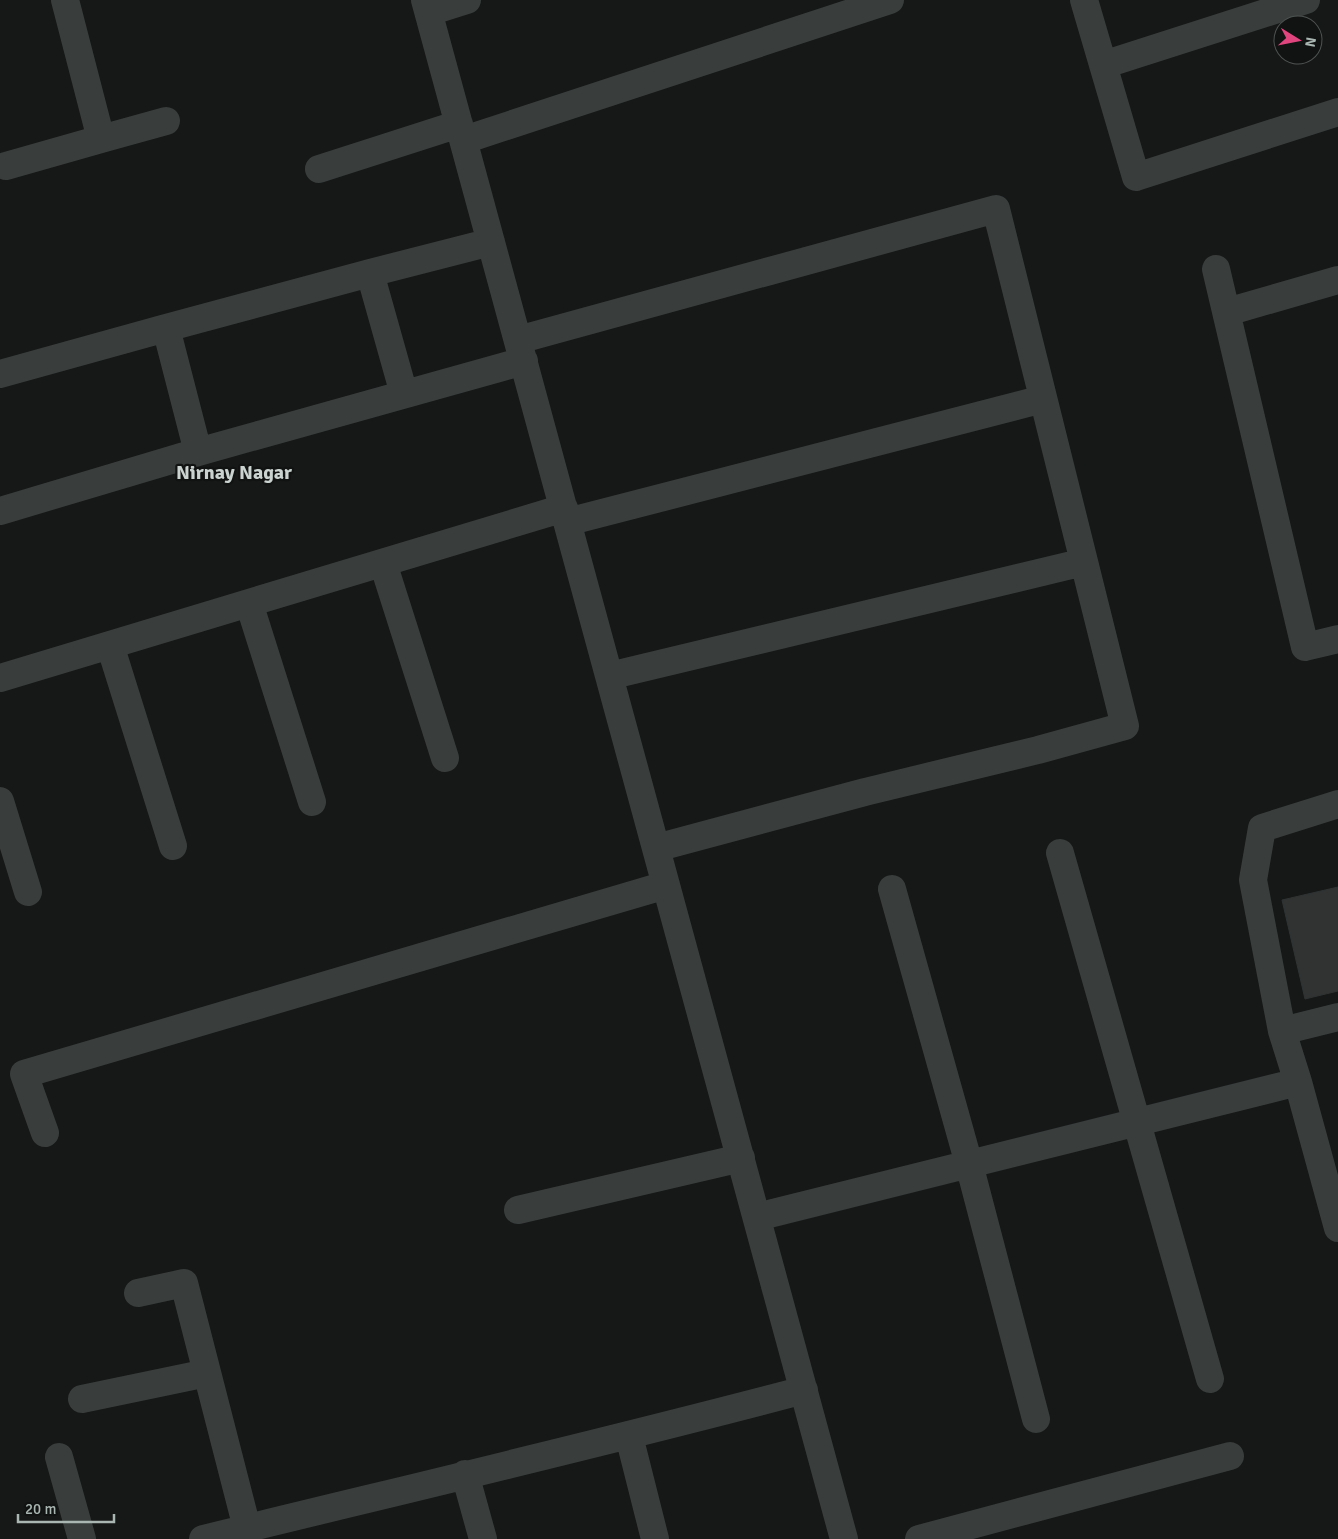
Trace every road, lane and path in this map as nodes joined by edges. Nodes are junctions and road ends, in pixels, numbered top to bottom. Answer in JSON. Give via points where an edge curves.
{"nodes":[{"id":1,"x":64,"y":0,"type":"edge"},
{"id":2,"x":466,"y":0,"type":"edge"},
{"id":3,"x":890,"y":0,"type":"edge"},
{"id":4,"x":1084,"y":0,"type":"edge"},
{"id":5,"x":1306,"y":0,"type":"edge"},
{"id":6,"x":427,"y":6,"type":"edge"},
{"id":7,"x":1103,"y":65,"type":"junction"},
{"id":8,"x":1338,"y":112,"type":"edge"},
{"id":9,"x":166,"y":121,"type":"dead end"},
{"id":10,"x":461,"y":132,"type":"junction"},
{"id":11,"x":101,"y":139,"type":"junction"},
{"id":12,"x":6,"y":166,"type":"dead end"},
{"id":13,"x":319,"y":170,"type":"dead end"},
{"id":14,"x":491,"y":242,"type":"junction"},
{"id":15,"x":1216,"y":269,"type":"dead end"},
{"id":16,"x":370,"y":273,"type":"junction"},
{"id":17,"x":1338,"y":280,"type":"edge"},
{"id":18,"x":1226,"y":312,"type":"junction"},
{"id":19,"x":166,"y":328,"type":"junction"},
{"id":20,"x":521,"y":351,"type":"junction"},
{"id":21,"x":0,"y":374,"type":"edge"},
{"id":22,"x":404,"y":394,"type":"junction"},
{"id":23,"x":1043,"y":399,"type":"junction"},
{"id":24,"x":198,"y":452,"type":"junction"},
{"id":25,"x":0,"y":511,"type":"edge"},
{"id":26,"x":566,"y":515,"type":"junction"},
{"id":27,"x":383,"y":562,"type":"junction"},
{"id":28,"x":1084,"y":562,"type":"junction"},
{"id":29,"x":248,"y":603,"type":"junction"},
{"id":30,"x":1338,"y":639,"type":"edge"},
{"id":31,"x":110,"y":645,"type":"junction"},
{"id":32,"x":609,"y":676,"type":"junction"},
{"id":33,"x":0,"y":678,"type":"edge"},
{"id":34,"x":445,"y":758,"type":"dead end"},
{"id":35,"x":0,"y":801,"type":"edge"},
{"id":36,"x":312,"y":802,"type":"dead end"},
{"id":37,"x":1338,"y":804,"type":"edge"},
{"id":38,"x":172,"y":846,"type":"dead end"},
{"id":39,"x":656,"y":848,"type":"junction"},
{"id":40,"x":1060,"y":853,"type":"dead end"},
{"id":41,"x":666,"y":885,"type":"junction"},
{"id":42,"x":892,"y":889,"type":"dead end"},
{"id":43,"x":28,"y":892,"type":"dead end"},
{"id":44,"x":1338,"y":1017,"type":"edge"},
{"id":45,"x":1282,"y":1031,"type":"junction"},
{"id":46,"x":1298,"y":1082,"type":"junction"},
{"id":47,"x":1137,"y":1122,"type":"junction"},
{"id":48,"x":45,"y":1133,"type":"dead end"},
{"id":49,"x":741,"y":1158,"type":"junction"},
{"id":50,"x":969,"y":1164,"type":"junction"},
{"id":51,"x":518,"y":1210,"type":"dead end"},
{"id":52,"x":757,"y":1217,"type":"junction"},
{"id":53,"x":1338,"y":1228,"type":"edge"},
{"id":54,"x":138,"y":1293,"type":"dead end"},
{"id":55,"x":207,"y":1373,"type":"junction"},
{"id":56,"x":1210,"y":1379,"type":"dead end"},
{"id":57,"x":804,"y":1390,"type":"junction"},
{"id":58,"x":82,"y":1399,"type":"dead end"},
{"id":59,"x":1036,"y":1419,"type":"dead end"},
{"id":60,"x":629,"y":1436,"type":"junction"},
{"id":61,"x":1230,"y":1456,"type":"dead end"},
{"id":62,"x":59,"y":1457,"type":"dead end"},
{"id":63,"x":465,"y":1474,"type":"junction"},
{"id":64,"x":247,"y":1528,"type":"junction"},
{"id":65,"x":82,"y":1539,"type":"edge"},
{"id":66,"x":203,"y":1539,"type":"edge"},
{"id":67,"x":483,"y":1539,"type":"edge"},
{"id":68,"x":655,"y":1539,"type":"edge"},
{"id":69,"x":844,"y":1539,"type":"edge"},
{"id":70,"x":919,"y":1539,"type":"edge"}],
"edges":[{"from":1,"to":11,"type":"street"},
{"from":2,"to":6,"type":"street"},
{"from":3,"to":10,"type":"street"},
{"from":4,"to":7,"type":"street"},
{"from":5,"to":7,"type":"street"},
{"from":6,"to":10,"type":"street"},
{"from":7,"to":8,"type":"street","via":[[1136,177]]},
{"from":9,"to":11,"type":"street"},
{"from":10,"to":13,"type":"street"},
{"from":10,"to":14,"type":"street"},
{"from":11,"to":12,"type":"street"},
{"from":14,"to":16,"type":"street"},
{"from":14,"to":20,"type":"street"},
{"from":15,"to":18,"type":"street"},
{"from":16,"to":19,"type":"street"},
{"from":16,"to":22,"type":"street"},
{"from":17,"to":18,"type":"street"},
{"from":18,"to":30,"type":"street","via":[[1305,647]]},
{"from":19,"to":21,"type":"street"},
{"from":19,"to":24,"type":"street"},
{"from":20,"to":22,"type":"street"},
{"from":20,"to":23,"type":"street","via":[[996,210]]},
{"from":20,"to":26,"type":"street"},
{"from":22,"to":24,"type":"street"},
{"from":23,"to":26,"type":"street"},
{"from":23,"to":28,"type":"street"},
{"from":24,"to":25,"type":"street"},
{"from":26,"to":27,"type":"street"},
{"from":26,"to":32,"type":"street"},
{"from":27,"to":29,"type":"street"},
{"from":27,"to":34,"type":"street"},
{"from":28,"to":32,"type":"street"},
{"from":28,"to":39,"type":"street","via":[[1125,726]]},
{"from":29,"to":31,"type":"street"},
{"from":29,"to":36,"type":"street"},
{"from":31,"to":33,"type":"street"},
{"from":31,"to":38,"type":"street"},
{"from":32,"to":39,"type":"street"},
{"from":35,"to":43,"type":"street"},
{"from":37,"to":45,"type":"street","via":[[1262,828],[1253,880]]},
{"from":39,"to":41,"type":"street"},
{"from":40,"to":47,"type":"street"},
{"from":41,"to":48,"type":"street","via":[[24,1074]]},
{"from":41,"to":49,"type":"street"},
{"from":42,"to":50,"type":"street"},
{"from":44,"to":45,"type":"street"},
{"from":45,"to":46,"type":"street"},
{"from":46,"to":47,"type":"street"},
{"from":46,"to":53,"type":"street"},
{"from":47,"to":50,"type":"street"},
{"from":47,"to":56,"type":"street"},
{"from":49,"to":51,"type":"street"},
{"from":49,"to":52,"type":"street"},
{"from":50,"to":52,"type":"street"},
{"from":50,"to":59,"type":"street"},
{"from":52,"to":57,"type":"street"},
{"from":54,"to":55,"type":"street","via":[[184,1283]]},
{"from":55,"to":58,"type":"street"},
{"from":55,"to":64,"type":"street"},
{"from":57,"to":60,"type":"street"},
{"from":57,"to":69,"type":"street"},
{"from":60,"to":63,"type":"street"},
{"from":60,"to":68,"type":"street"},
{"from":61,"to":70,"type":"street"},
{"from":62,"to":65,"type":"street"},
{"from":63,"to":64,"type":"street"},
{"from":63,"to":67,"type":"street"},
{"from":64,"to":66,"type":"street"}]}
